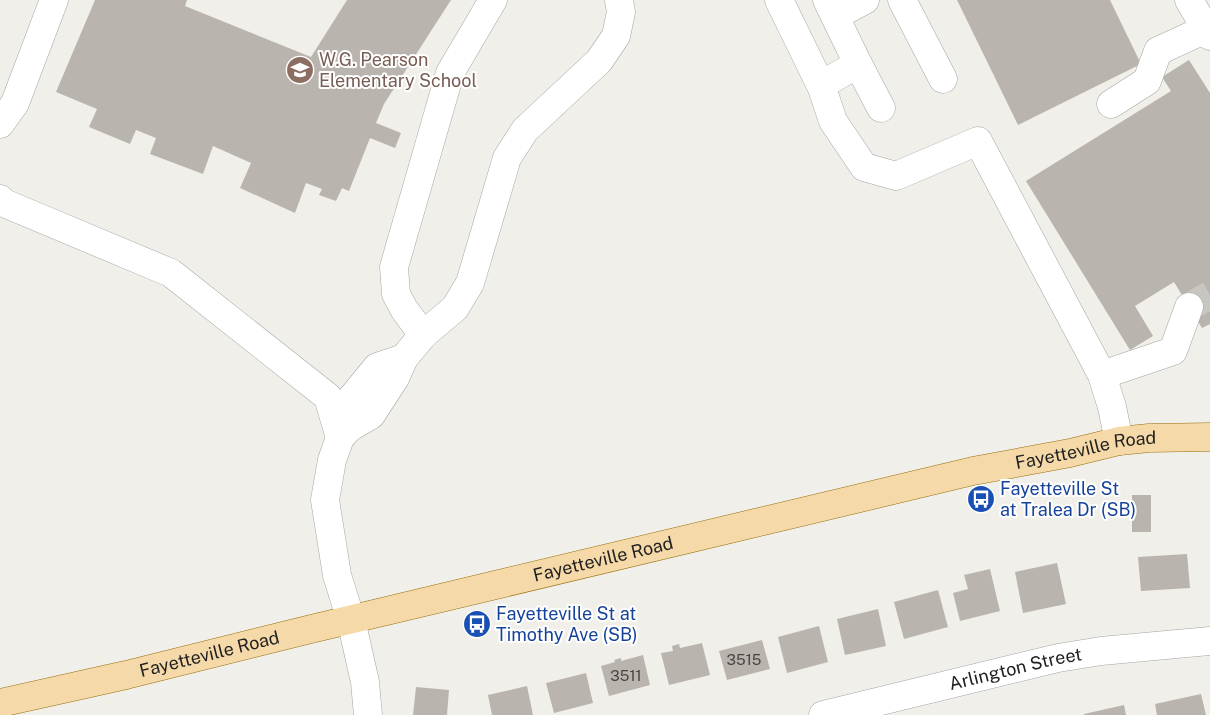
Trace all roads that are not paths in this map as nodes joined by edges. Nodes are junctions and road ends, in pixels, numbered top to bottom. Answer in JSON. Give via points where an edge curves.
{"nodes":[{"id":1,"x":54,"y":0,"type":"edge"},
{"id":2,"x":494,"y":0,"type":"edge"},
{"id":3,"x":619,"y":0,"type":"edge"},
{"id":4,"x":779,"y":0,"type":"edge"},
{"id":5,"x":865,"y":0,"type":"edge"},
{"id":6,"x":902,"y":0,"type":"edge"},
{"id":7,"x":1189,"y":0,"type":"edge"},
{"id":8,"x":831,"y":8,"type":"edge"},
{"id":9,"x":1208,"y":33,"type":"edge"},
{"id":10,"x":858,"y":64,"type":"junction"},
{"id":11,"x":943,"y":79,"type":"dead end"},
{"id":12,"x":821,"y":85,"type":"junction"},
{"id":13,"x":1111,"y":104,"type":"dead end"},
{"id":14,"x":881,"y":108,"type":"dead end"},
{"id":15,"x":0,"y":124,"type":"edge"},
{"id":16,"x":0,"y":199,"type":"edge"},
{"id":17,"x":1189,"y":307,"type":"tunnel mouth"},
{"id":18,"x":423,"y":335,"type":"junction"},
{"id":19,"x":1102,"y":375,"type":"junction"},
{"id":20,"x":345,"y":433,"type":"junction"},
{"id":21,"x":1210,"y":437,"type":"edge"},
{"id":22,"x":1119,"y":441,"type":"junction"},
{"id":23,"x":351,"y":620,"type":"junction"},
{"id":24,"x":1210,"y":641,"type":"edge"},
{"id":25,"x":0,"y":703,"type":"edge"},
{"id":26,"x":368,"y":715,"type":"edge"},
{"id":27,"x":823,"y":715,"type":"edge"}],
"edges":[{"from":1,"to":15,"type":"street","via":[[15,103]]},
{"from":2,"to":18,"type":"street","via":[[450,72],[394,268],[396,294]]},
{"from":3,"to":18,"type":"street","via":[[621,12],[616,36],[600,62],[525,130],[507,158],[470,282],[455,308]]},
{"from":4,"to":12,"type":"street"},
{"from":5,"to":8,"type":"street"},
{"from":6,"to":11,"type":"street"},
{"from":7,"to":9,"type":"street"},
{"from":8,"to":10,"type":"street"},
{"from":9,"to":13,"type":"street","via":[[1158,51],[1146,81]]},
{"from":10,"to":12,"type":"street"},
{"from":10,"to":14,"type":"street"},
{"from":12,"to":19,"type":"street","via":[[832,121],[864,167],[896,176],[978,141]]},
{"from":16,"to":20,"type":"street","via":[[171,274],[328,397]]},
{"from":17,"to":19,"type":"street","via":[[1173,351]]},
{"from":18,"to":20,"type":"street","via":[[404,358],[377,367],[350,400]]},
{"from":19,"to":22,"type":"street"},
{"from":20,"to":23,"type":"street","via":[[332,460],[325,500],[337,575]]},
{"from":21,"to":22,"type":"main road","name":"Fayetteville Road"},
{"from":22,"to":23,"type":"main road","name":"Fayetteville Road","via":[[973,471]]},
{"from":23,"to":25,"type":"main road","name":"Fayetteville Road"},
{"from":23,"to":26,"type":"street","via":[[365,682]]},
{"from":24,"to":27,"type":"street","name":"Arlington Street","via":[[1058,658]]}]}
